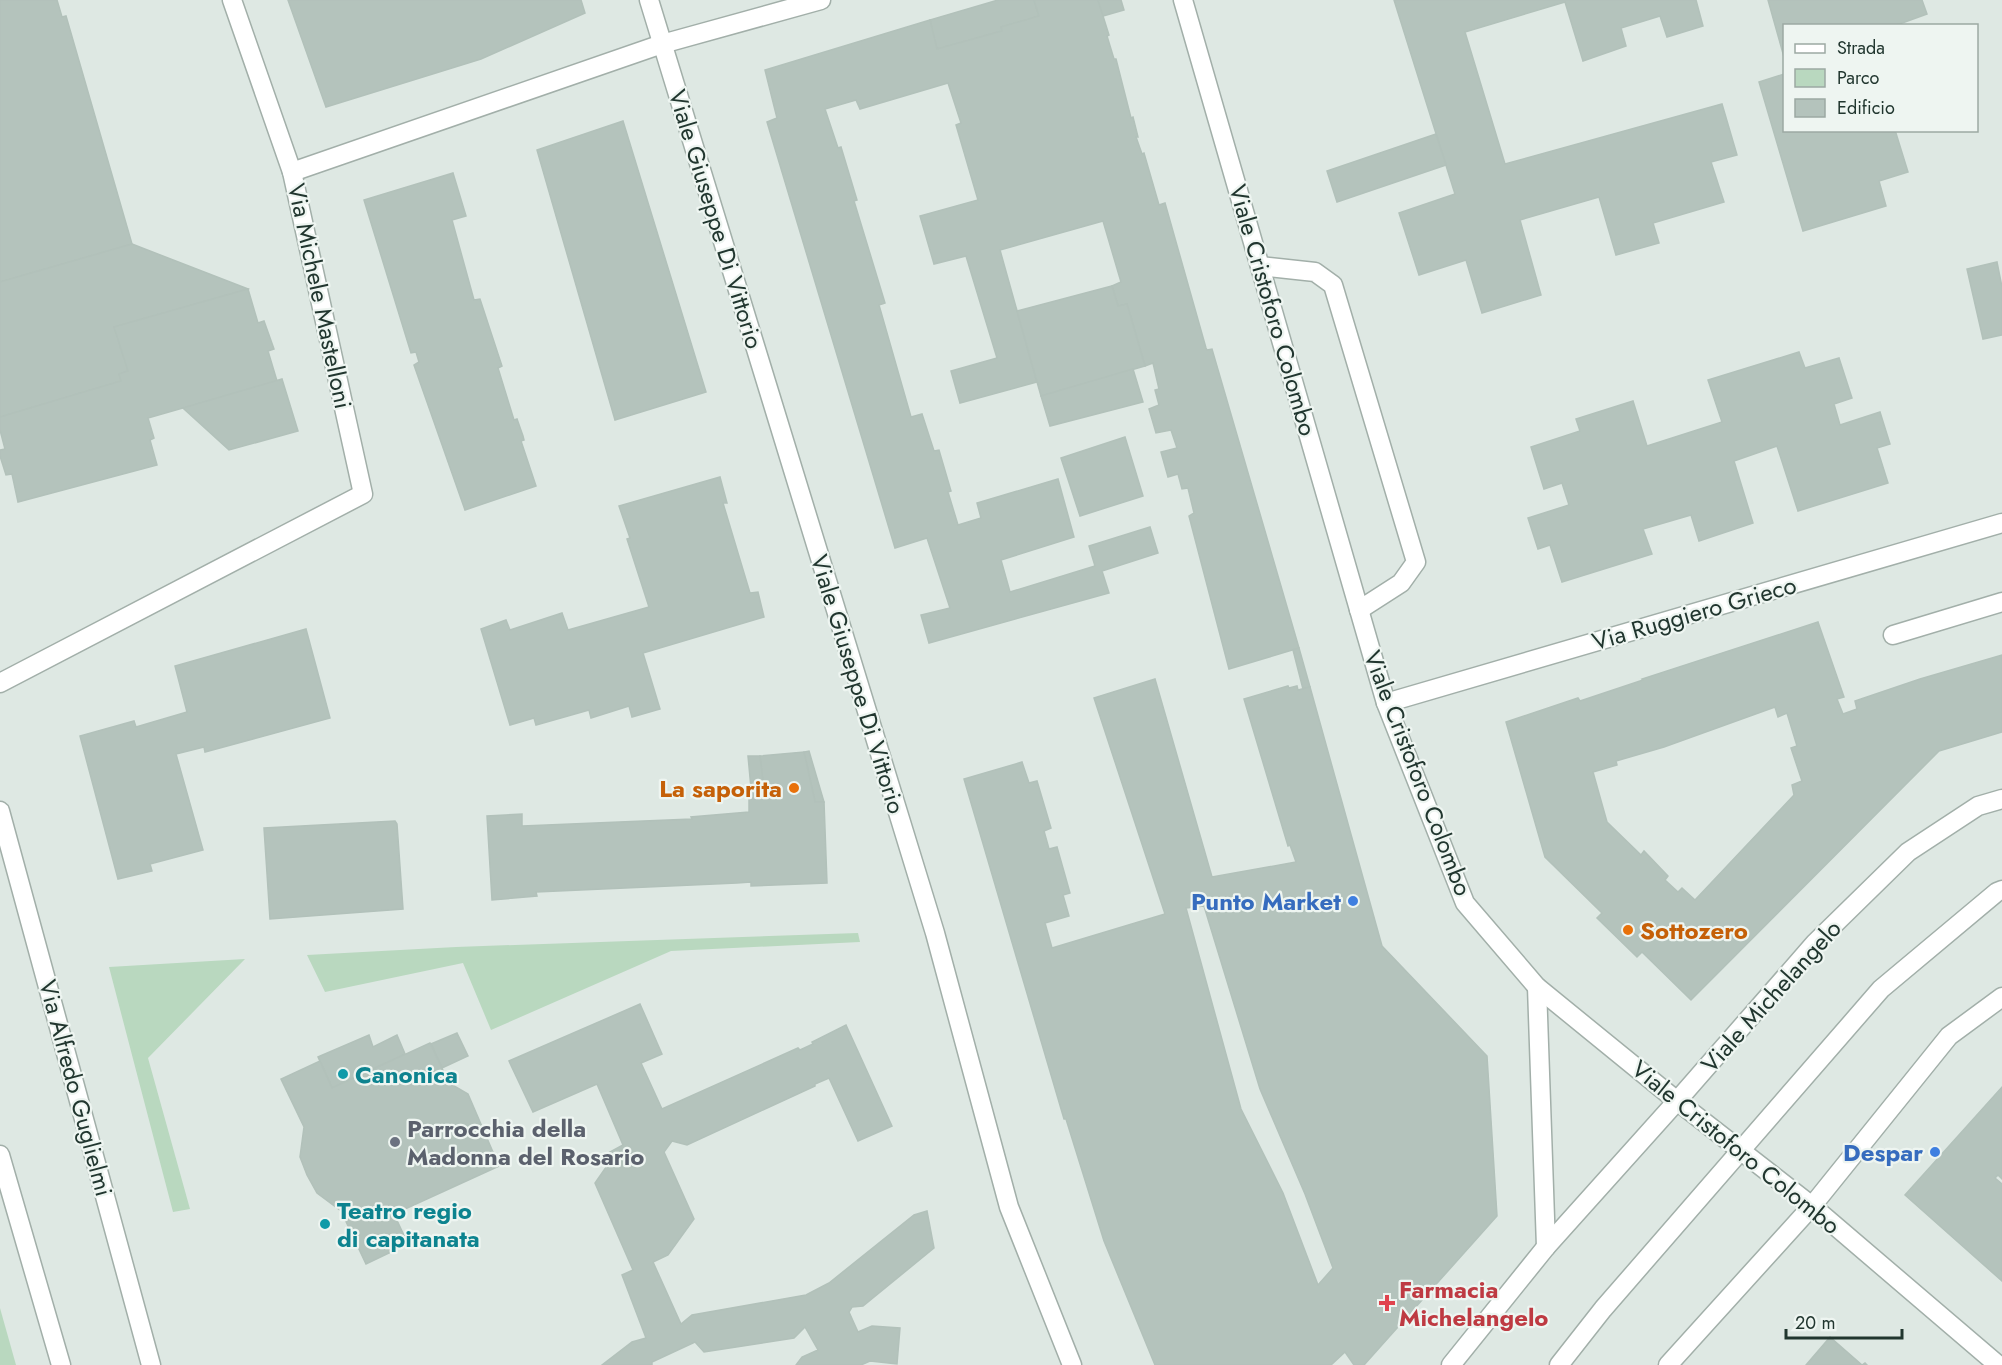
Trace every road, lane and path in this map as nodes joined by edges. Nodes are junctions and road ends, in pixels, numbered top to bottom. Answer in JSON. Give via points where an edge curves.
{"nodes":[{"id":1,"x":232,"y":0,"type":"edge"},
{"id":2,"x":649,"y":0,"type":"edge"},
{"id":3,"x":821,"y":0,"type":"edge"},
{"id":4,"x":1183,"y":0,"type":"edge"},
{"id":5,"x":662,"y":44,"type":"junction"},
{"id":6,"x":292,"y":172,"type":"junction"},
{"id":7,"x":1260,"y":266,"type":"junction"},
{"id":8,"x":2002,"y":523,"type":"edge"},
{"id":9,"x":2002,"y":602,"type":"edge"},
{"id":10,"x":1359,"y":610,"type":"junction"},
{"id":11,"x":1893,"y":635,"type":"dead end"},
{"id":12,"x":0,"y":683,"type":"edge"},
{"id":13,"x":1386,"y":703,"type":"junction"},
{"id":14,"x":2002,"y":799,"type":"edge"},
{"id":15,"x":0,"y":811,"type":"edge"},
{"id":16,"x":2002,"y":890,"type":"edge"},
{"id":17,"x":1537,"y":987,"type":"junction"},
{"id":18,"x":2002,"y":997,"type":"edge"},
{"id":19,"x":1677,"y":1101,"type":"junction"},
{"id":20,"x":1740,"y":1151,"type":"junction"},
{"id":21,"x":0,"y":1155,"type":"edge"},
{"id":22,"x":1812,"y":1206,"type":"junction"},
{"id":23,"x":1546,"y":1247,"type":"junction"},
{"id":24,"x":61,"y":1365,"type":"edge"},
{"id":25,"x":152,"y":1365,"type":"edge"},
{"id":26,"x":1072,"y":1365,"type":"edge"},
{"id":27,"x":1451,"y":1365,"type":"edge"},
{"id":28,"x":1559,"y":1365,"type":"edge"},
{"id":29,"x":1668,"y":1365,"type":"edge"},
{"id":30,"x":1998,"y":1365,"type":"edge"}],
"edges":[{"from":1,"to":6,"type":"street"},
{"from":2,"to":5,"type":"street","name":"Viale Giuseppe Di Vittorio"},
{"from":3,"to":5,"type":"street","name":"Via Michele Mastelloni"},
{"from":4,"to":7,"type":"street","name":"Viale Cristoforo Colombo"},
{"from":5,"to":6,"type":"street","name":"Via Michele Mastelloni"},
{"from":5,"to":26,"type":"street","name":"Viale Giuseppe Di Vittorio","via":[[934,933],[1009,1207]]},
{"from":6,"to":12,"type":"street","name":"Via Michele Mastelloni","via":[[363,494]]},
{"from":7,"to":10,"type":"street","name":"Viale Cristoforo Colombo"},
{"from":7,"to":10,"type":"street","via":[[1316,272],[1333,285],[1416,562],[1401,584]]},
{"from":8,"to":13,"type":"street","name":"Via Ruggiero Grieco"},
{"from":9,"to":11,"type":"street"},
{"from":10,"to":13,"type":"street","name":"Viale Cristoforo Colombo"},
{"from":13,"to":17,"type":"street","name":"Viale Cristoforo Colombo","via":[[1465,903]]},
{"from":14,"to":19,"type":"street","name":"Viale Michelangelo","via":[[1978,806],[1908,852],[1815,943]]},
{"from":15,"to":25,"type":"street","name":"Via Alfredo Guglielmi"},
{"from":16,"to":20,"type":"street","via":[[1881,989]]},
{"from":17,"to":19,"type":"street","name":"Viale Cristoforo Colombo"},
{"from":17,"to":23,"type":"street"},
{"from":18,"to":22,"type":"street","via":[[1950,1036]]},
{"from":19,"to":20,"type":"street","name":"Viale Cristoforo Colombo"},
{"from":19,"to":23,"type":"street","name":"Viale Michelangelo"},
{"from":20,"to":22,"type":"street","name":"Viale Cristoforo Colombo"},
{"from":20,"to":28,"type":"street"},
{"from":21,"to":24,"type":"street"},
{"from":22,"to":29,"type":"street"},
{"from":22,"to":30,"type":"street","name":"Viale Cristoforo Colombo"},
{"from":23,"to":27,"type":"street","name":"Viale Michelangelo"}]}
